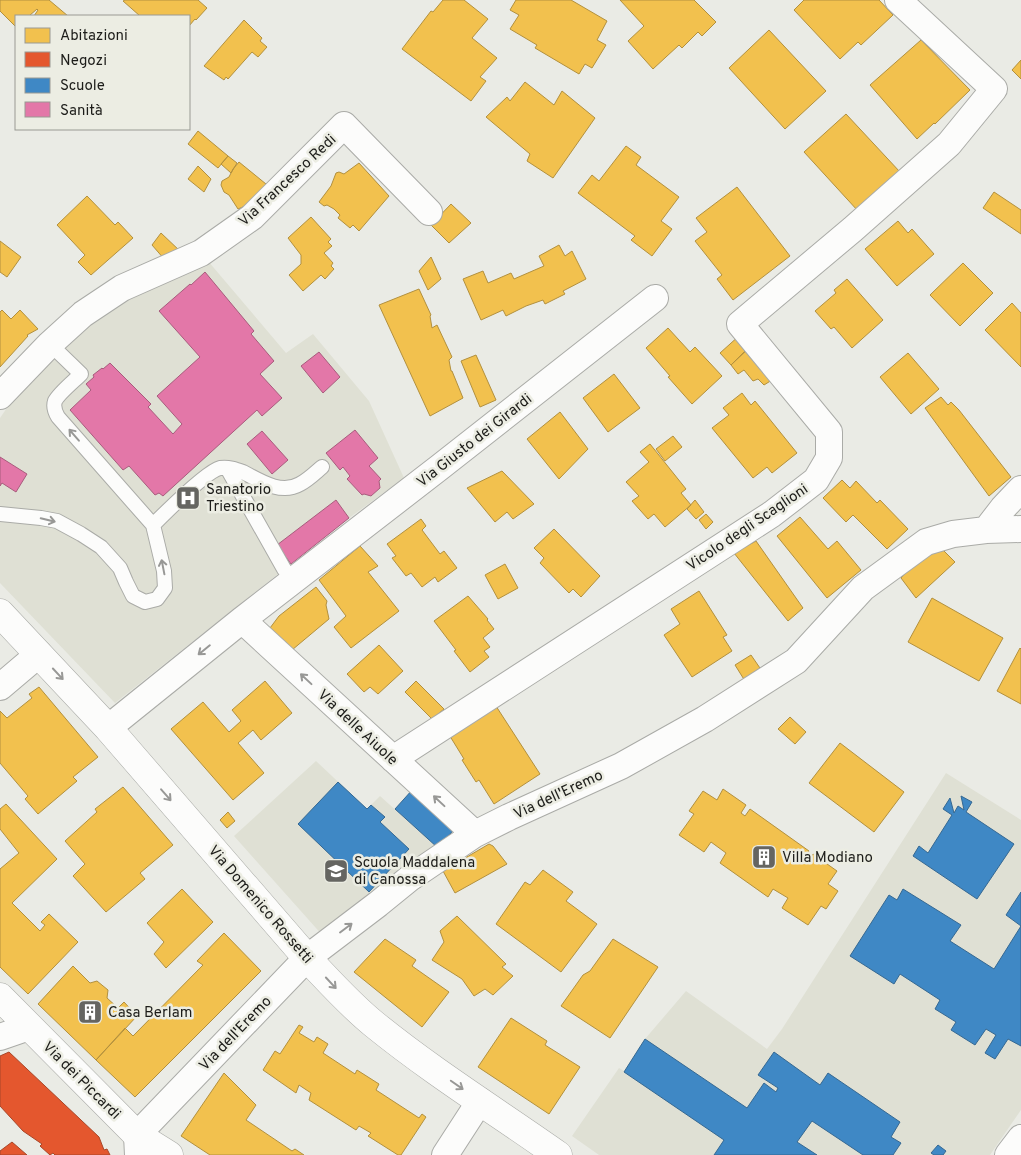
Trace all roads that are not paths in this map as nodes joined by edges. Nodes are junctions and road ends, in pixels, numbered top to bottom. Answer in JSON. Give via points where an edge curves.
{"nodes":[{"id":1,"x":898,"y":0,"type":"edge"},
{"id":2,"x":429,"y":212,"type":"dead end"},
{"id":3,"x":655,"y":298,"type":"dead end"},
{"id":4,"x":50,"y":344,"type":"junction"},
{"id":5,"x":0,"y":396,"type":"edge"},
{"id":6,"x":227,"y":468,"type":"junction"},
{"id":7,"x":322,"y":468,"type":"dead end"},
{"id":8,"x":1021,"y":489,"type":"edge"},
{"id":9,"x":0,"y":514,"type":"edge"},
{"id":10,"x":153,"y":524,"type":"junction"},
{"id":11,"x":1021,"y":529,"type":"edge"},
{"id":12,"x":986,"y":530,"type":"junction"},
{"id":13,"x":293,"y":580,"type":"junction"},
{"id":14,"x":0,"y":613,"type":"edge"},
{"id":15,"x":242,"y":620,"type":"junction"},
{"id":16,"x":39,"y":654,"type":"junction"},
{"id":17,"x":0,"y":687,"type":"edge"},
{"id":18,"x":108,"y":728,"type":"junction"},
{"id":19,"x":393,"y":759,"type":"junction"},
{"id":20,"x":475,"y":834,"type":"junction"},
{"id":21,"x":307,"y":958,"type":"junction"},
{"id":22,"x":0,"y":997,"type":"edge"},
{"id":23,"x":29,"y":1027,"type":"junction"},
{"id":24,"x":0,"y":1037,"type":"edge"},
{"id":25,"x":480,"y":1101,"type":"junction"},
{"id":26,"x":1021,"y":1138,"type":"edge"},
{"id":27,"x":137,"y":1145,"type":"edge"},
{"id":28,"x":169,"y":1155,"type":"edge"},
{"id":29,"x":445,"y":1155,"type":"edge"},
{"id":30,"x":558,"y":1155,"type":"edge"},
{"id":31,"x":1008,"y":1155,"type":"edge"}],
"edges":[{"from":1,"to":19,"type":"street","name":"Vicolo degli Scaglioni","via":[[994,89],[949,144],[740,324],[829,432],[829,458],[816,480],[772,514]]},
{"from":2,"to":4,"type":"street","name":"Via Francesco Redi","via":[[344,126],[252,217],[201,253],[122,288],[83,314]]},
{"from":3,"to":13,"type":"street","name":"Via Giusto dei Girardi"},
{"from":4,"to":5,"type":"street","name":"Via Francesco Redi"},
{"from":10,"to":4,"type":"lane","one_way":true,"via":[[55,412],[56,399],[80,374]]},
{"from":6,"to":7,"type":"lane","via":[[281,488],[300,484]]},
{"from":6,"to":10,"type":"lane","via":[[208,474]]},
{"from":6,"to":13,"type":"lane"},
{"from":8,"to":12,"type":"street"},
{"from":9,"to":10,"type":"lane","one_way":true,"via":[[41,518],[81,534],[101,547],[120,568],[133,596],[145,602],[157,599],[164,588],[164,571]]},
{"from":11,"to":12,"type":"street","name":"Via dell'Eremo"},
{"from":12,"to":20,"type":"street","name":"Via dell'Eremo","via":[[953,534],[926,542],[863,588],[796,661],[705,719],[621,766]]},
{"from":13,"to":15,"type":"street","name":"Via Giusto dei Girardi"},
{"from":14,"to":16,"type":"main road","name":"Via Domenico Rossetti"},
{"from":15,"to":18,"type":"street","name":"Via Giusto dei Girardi","one_way":true},
{"from":19,"to":15,"type":"street","name":"Via delle Aiuole","one_way":true},
{"from":16,"to":17,"type":"street"},
{"from":16,"to":18,"type":"main road","name":"Via Domenico Rossetti","one_way":true},
{"from":18,"to":21,"type":"main road","name":"Via Domenico Rossetti","one_way":true},
{"from":20,"to":19,"type":"street","name":"Via delle Aiuole","one_way":true},
{"from":21,"to":20,"type":"street","name":"Via dell'Eremo","one_way":true,"via":[[410,878]]},
{"from":21,"to":25,"type":"main road","name":"Via Domenico Rossetti","one_way":true,"via":[[374,1024]]},
{"from":21,"to":27,"type":"street","name":"Via dell'Eremo"},
{"from":22,"to":23,"type":"main road","name":"Via dei Piccardi"},
{"from":23,"to":24,"type":"street"},
{"from":23,"to":27,"type":"main road","name":"Via dei Piccardi"},
{"from":25,"to":29,"type":"street"},
{"from":25,"to":30,"type":"main road","name":"Via Domenico Rossetti"},
{"from":26,"to":31,"type":"street"},
{"from":27,"to":28,"type":"main road","name":"Via dei Piccardi"}]}
